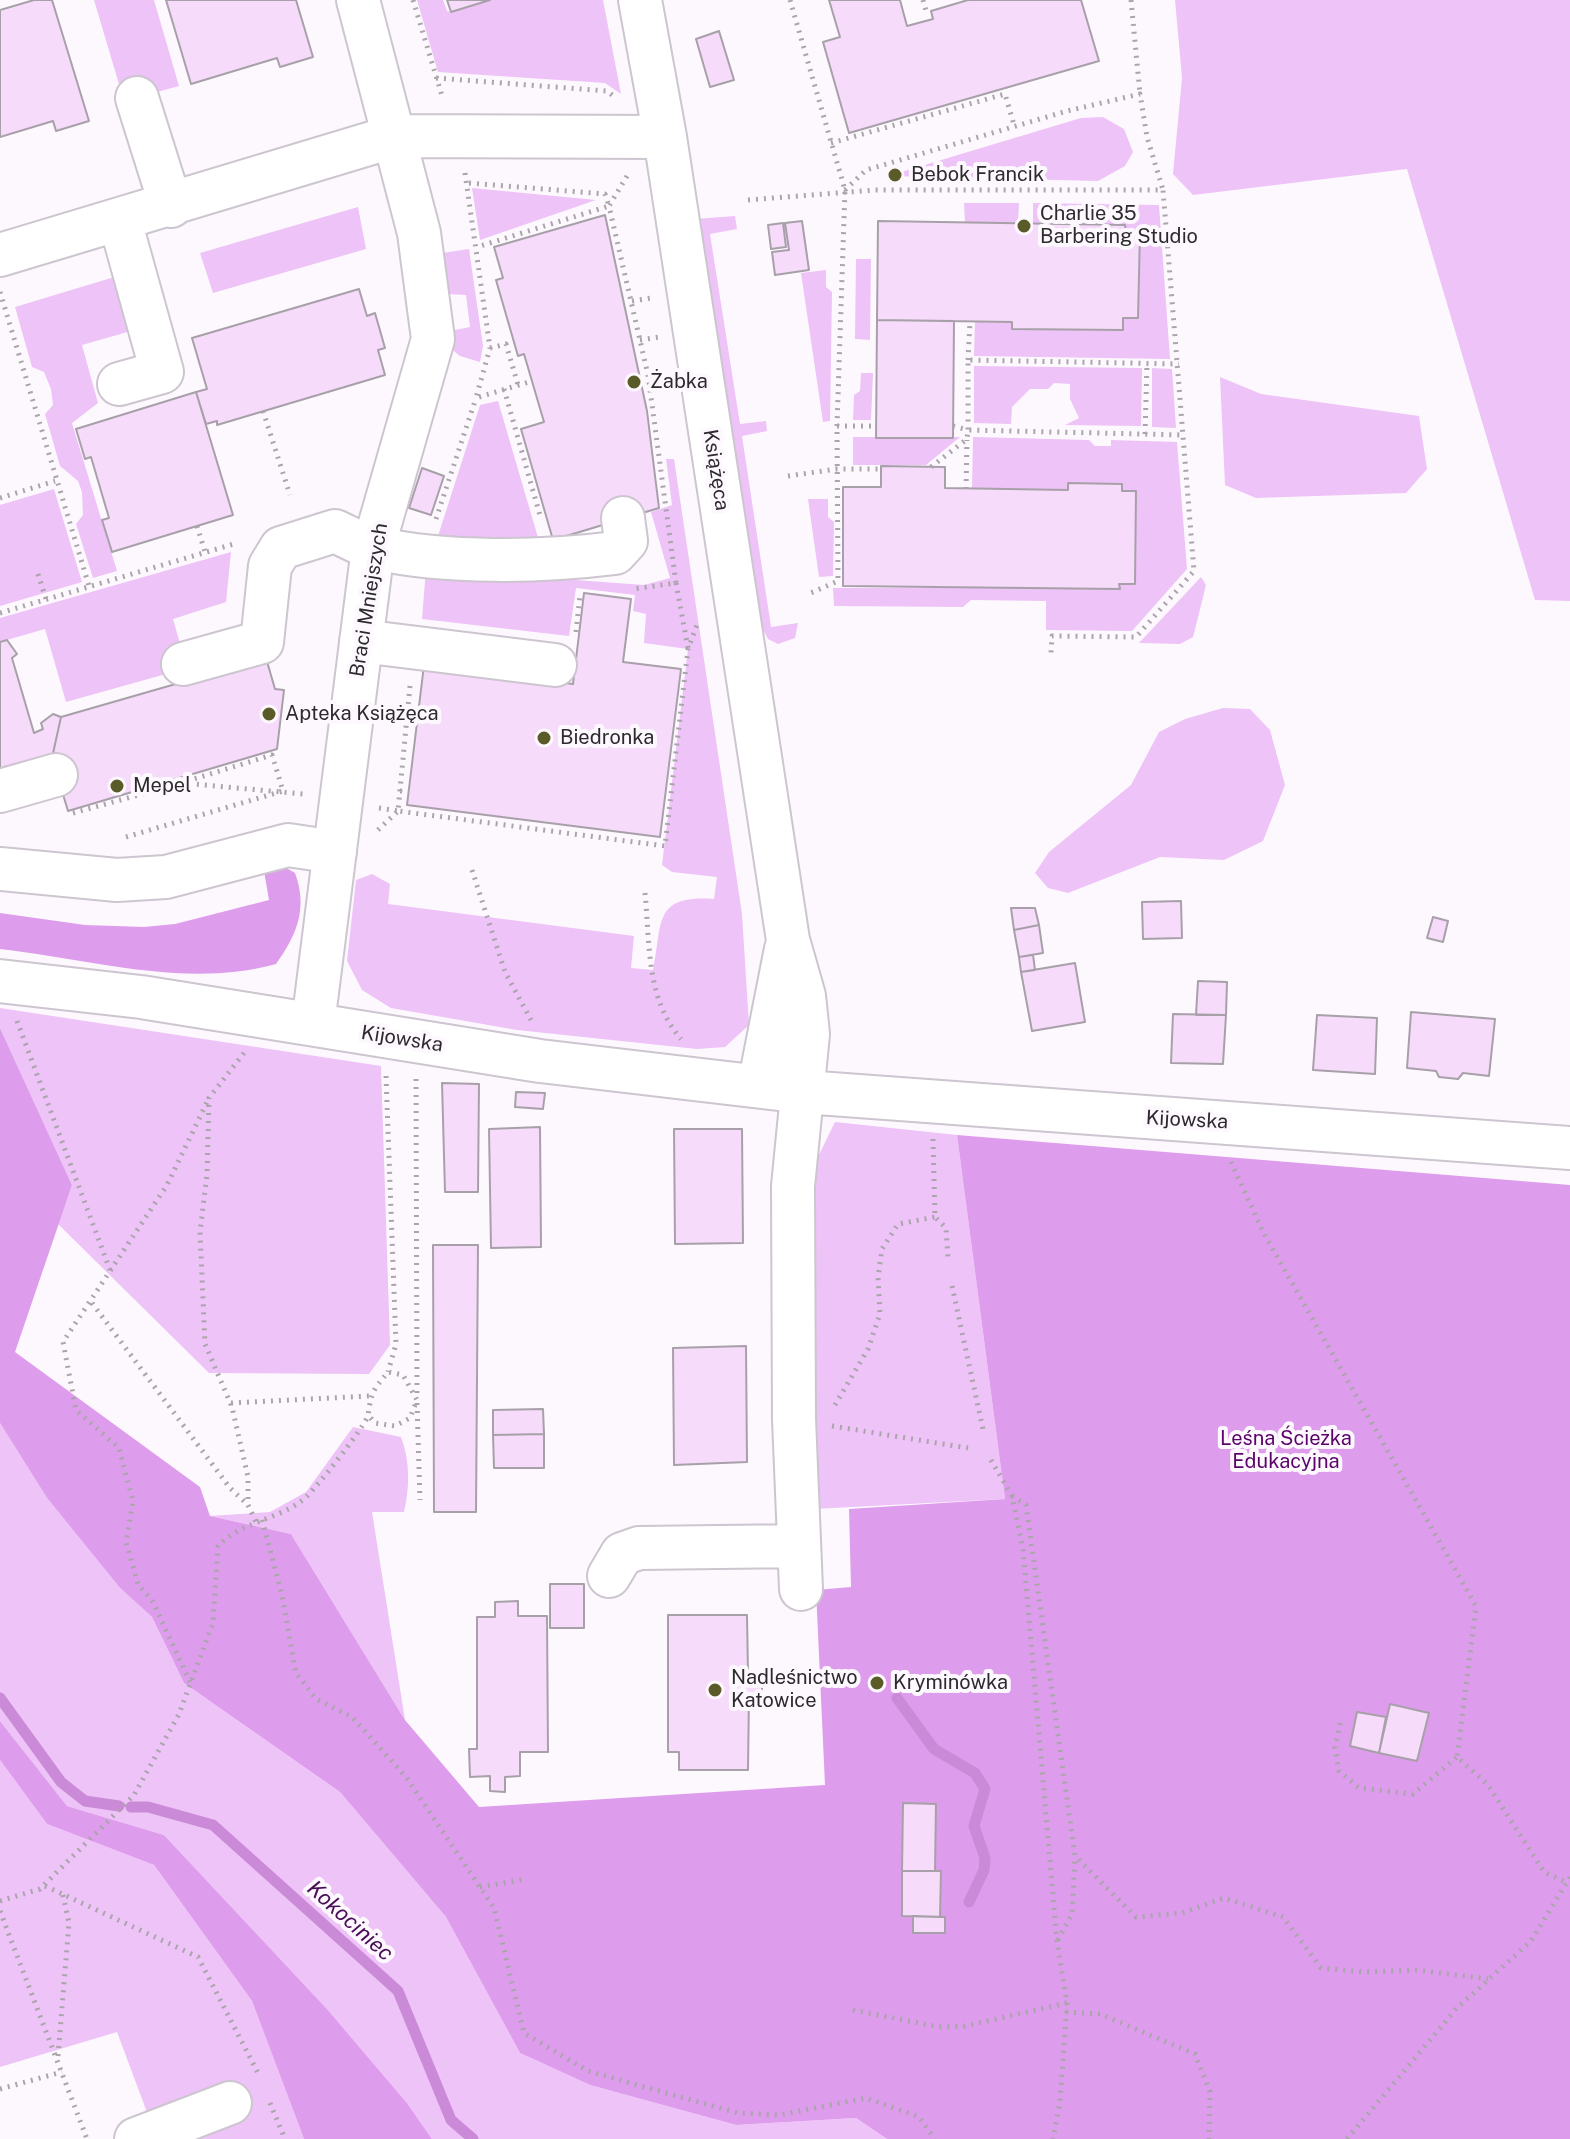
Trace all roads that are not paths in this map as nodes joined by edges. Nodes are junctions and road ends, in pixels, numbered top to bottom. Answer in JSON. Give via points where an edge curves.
{"nodes":[{"id":1,"x":358,"y":0,"type":"edge"},
{"id":2,"x":640,"y":0,"type":"edge"},
{"id":3,"x":137,"y":98,"type":"dead end"},
{"id":4,"x":395,"y":136,"type":"junction"},
{"id":5,"x":665,"y":137,"type":"junction"},
{"id":6,"x":171,"y":206,"type":"junction"},
{"id":7,"x":120,"y":221,"type":"junction"},
{"id":8,"x":0,"y":255,"type":"edge"},
{"id":9,"x":119,"y":384,"type":"dead end"},
{"id":10,"x":623,"y":518,"type":"dead end"},
{"id":11,"x":373,"y":548,"type":"junction"},
{"id":12,"x":361,"y":641,"type":"junction"},
{"id":13,"x":183,"y":664,"type":"dead end"},
{"id":14,"x":555,"y":665,"type":"dead end"},
{"id":15,"x":56,"y":775,"type":"dead end"},
{"id":16,"x":0,"y":791,"type":"edge"},
{"id":17,"x":335,"y":852,"type":"junction"},
{"id":18,"x":0,"y":869,"type":"edge"},
{"id":19,"x":788,"y":940,"type":"junction"},
{"id":20,"x":0,"y":981,"type":"edge"},
{"id":21,"x":313,"y":1024,"type":"junction"},
{"id":22,"x":759,"y":1086,"type":"junction"},
{"id":23,"x":804,"y":1092,"type":"junction"},
{"id":24,"x":1570,"y":1148,"type":"edge"},
{"id":25,"x":799,"y":1546,"type":"junction"},
{"id":26,"x":609,"y":1576,"type":"dead end"},
{"id":27,"x":801,"y":1589,"type":"dead end"},
{"id":28,"x":253,"y":2093,"type":"road end"},
{"id":29,"x":136,"y":2139,"type":"edge"}],
"edges":[{"from":1,"to":4,"type":"street","name":"Braci Mniejszych"},
{"from":2,"to":5,"type":"street","name":"Książęca"},
{"from":3,"to":6,"type":"street"},
{"from":4,"to":5,"type":"street"},
{"from":4,"to":6,"type":"street"},
{"from":4,"to":11,"type":"street","name":"Braci Mniejszych","via":[[419,233],[433,339]]},
{"from":5,"to":19,"type":"street","name":"Książęca"},
{"from":6,"to":7,"type":"street"},
{"from":7,"to":8,"type":"street"},
{"from":7,"to":9,"type":"street","via":[[162,372]]},
{"from":10,"to":11,"type":"street","via":[[626,541],[615,553],[578,558],[459,557]]},
{"from":11,"to":12,"type":"street","name":"Braci Mniejszych"},
{"from":11,"to":13,"type":"street","via":[[335,531],[281,548],[270,566],[262,642]]},
{"from":12,"to":14,"type":"street"},
{"from":12,"to":17,"type":"street","name":"Braci Mniejszych"},
{"from":15,"to":16,"type":"street"},
{"from":17,"to":18,"type":"street","via":[[288,845],[166,877],[117,880]]},
{"from":17,"to":21,"type":"street","name":"Braci Mniejszych"},
{"from":19,"to":22,"type":"street"},
{"from":19,"to":23,"type":"street","via":[[808,1034]]},
{"from":20,"to":21,"type":"street","name":"Kijowska"},
{"from":21,"to":22,"type":"street","name":"Kijowska","via":[[402,1052]]},
{"from":22,"to":23,"type":"street","name":"Kijowska"},
{"from":23,"to":24,"type":"street","name":"Kijowska"},
{"from":23,"to":25,"type":"street","via":[[793,1186],[808,1425]]},
{"from":25,"to":26,"type":"street","via":[[639,1548],[622,1554]]},
{"from":25,"to":27,"type":"street"},
{"from":28,"to":29,"type":"street"}]}
